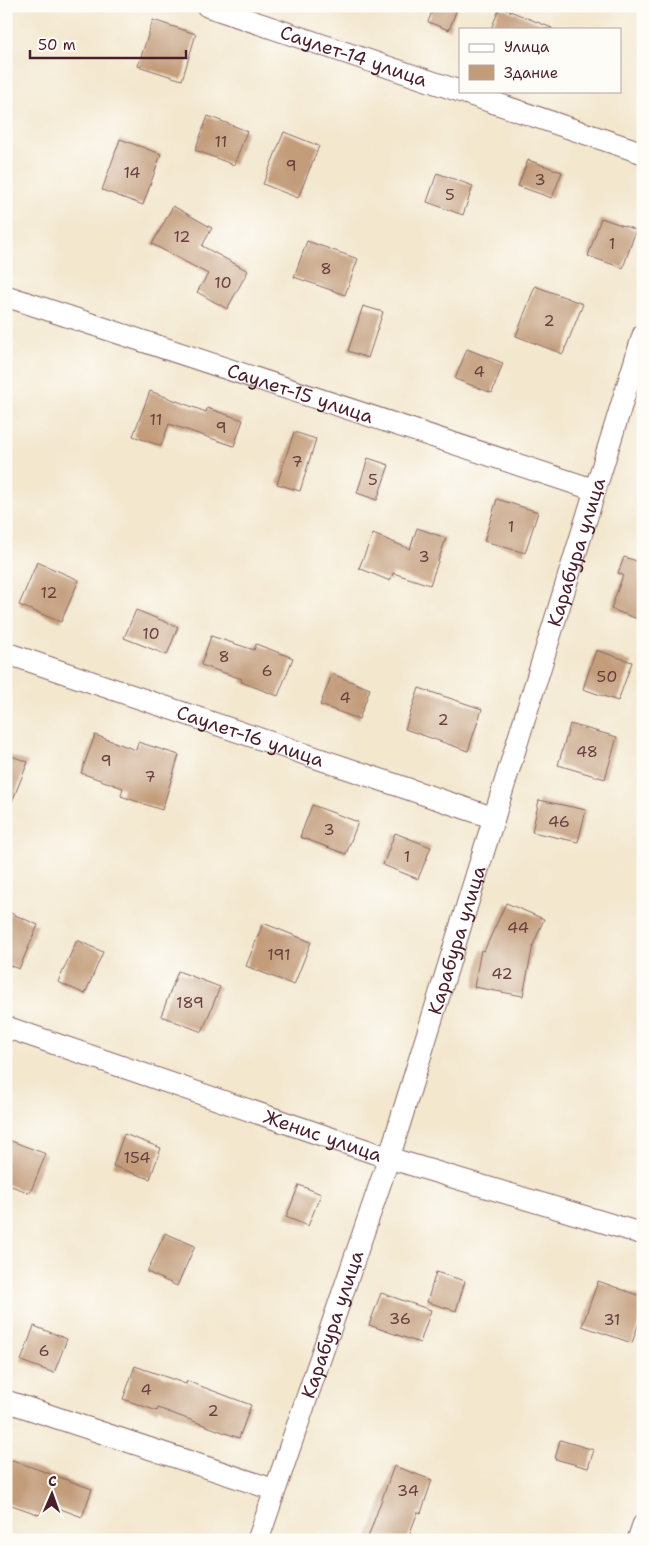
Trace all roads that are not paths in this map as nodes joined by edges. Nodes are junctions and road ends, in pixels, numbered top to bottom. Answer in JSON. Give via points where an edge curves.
{"nodes":[{"id":1,"x":207,"y":6,"type":"edge"},
{"id":2,"x":237,"y":11,"type":"edge"},
{"id":3,"x":459,"y":89,"type":"edge"},
{"id":4,"x":469,"y":92,"type":"edge"},
{"id":5,"x":643,"y":153,"type":"edge"},
{"id":6,"x":6,"y":296,"type":"edge"},
{"id":7,"x":643,"y":335,"type":"edge"},
{"id":8,"x":595,"y":490,"type":"junction"},
{"id":9,"x":6,"y":653,"type":"edge"},
{"id":10,"x":494,"y":818,"type":"junction"},
{"id":11,"x":6,"y":1027,"type":"edge"},
{"id":12,"x":389,"y":1158,"type":"junction"},
{"id":13,"x":643,"y":1234,"type":"edge"},
{"id":14,"x":6,"y":1401,"type":"edge"},
{"id":15,"x":274,"y":1490,"type":"junction"},
{"id":16,"x":643,"y":1526,"type":"edge"},
{"id":17,"x":258,"y":1540,"type":"edge"},
{"id":18,"x":638,"y":1540,"type":"edge"}],
"edges":[{"from":1,"to":2,"type":"street","name":"Саулет-14 улица"},
{"from":2,"to":3,"type":"street","name":"Саулет-14 улица"},
{"from":4,"to":5,"type":"street","name":"Саулет-14 улица"},
{"from":6,"to":8,"type":"street","name":"Саулет-15 улица"},
{"from":7,"to":8,"type":"street","name":"Карабура улица"},
{"from":8,"to":10,"type":"street","name":"Карабура улица"},
{"from":9,"to":10,"type":"street","name":"Саулет-16 улица"},
{"from":10,"to":12,"type":"street","name":"Карабура улица"},
{"from":11,"to":12,"type":"street","name":"Женис улица"},
{"from":12,"to":13,"type":"street","name":"Женис улица"},
{"from":12,"to":15,"type":"street","name":"Карабура улица"},
{"from":14,"to":15,"type":"street"},
{"from":15,"to":17,"type":"street","name":"Карабура улица"},
{"from":16,"to":18,"type":"street"}]}
